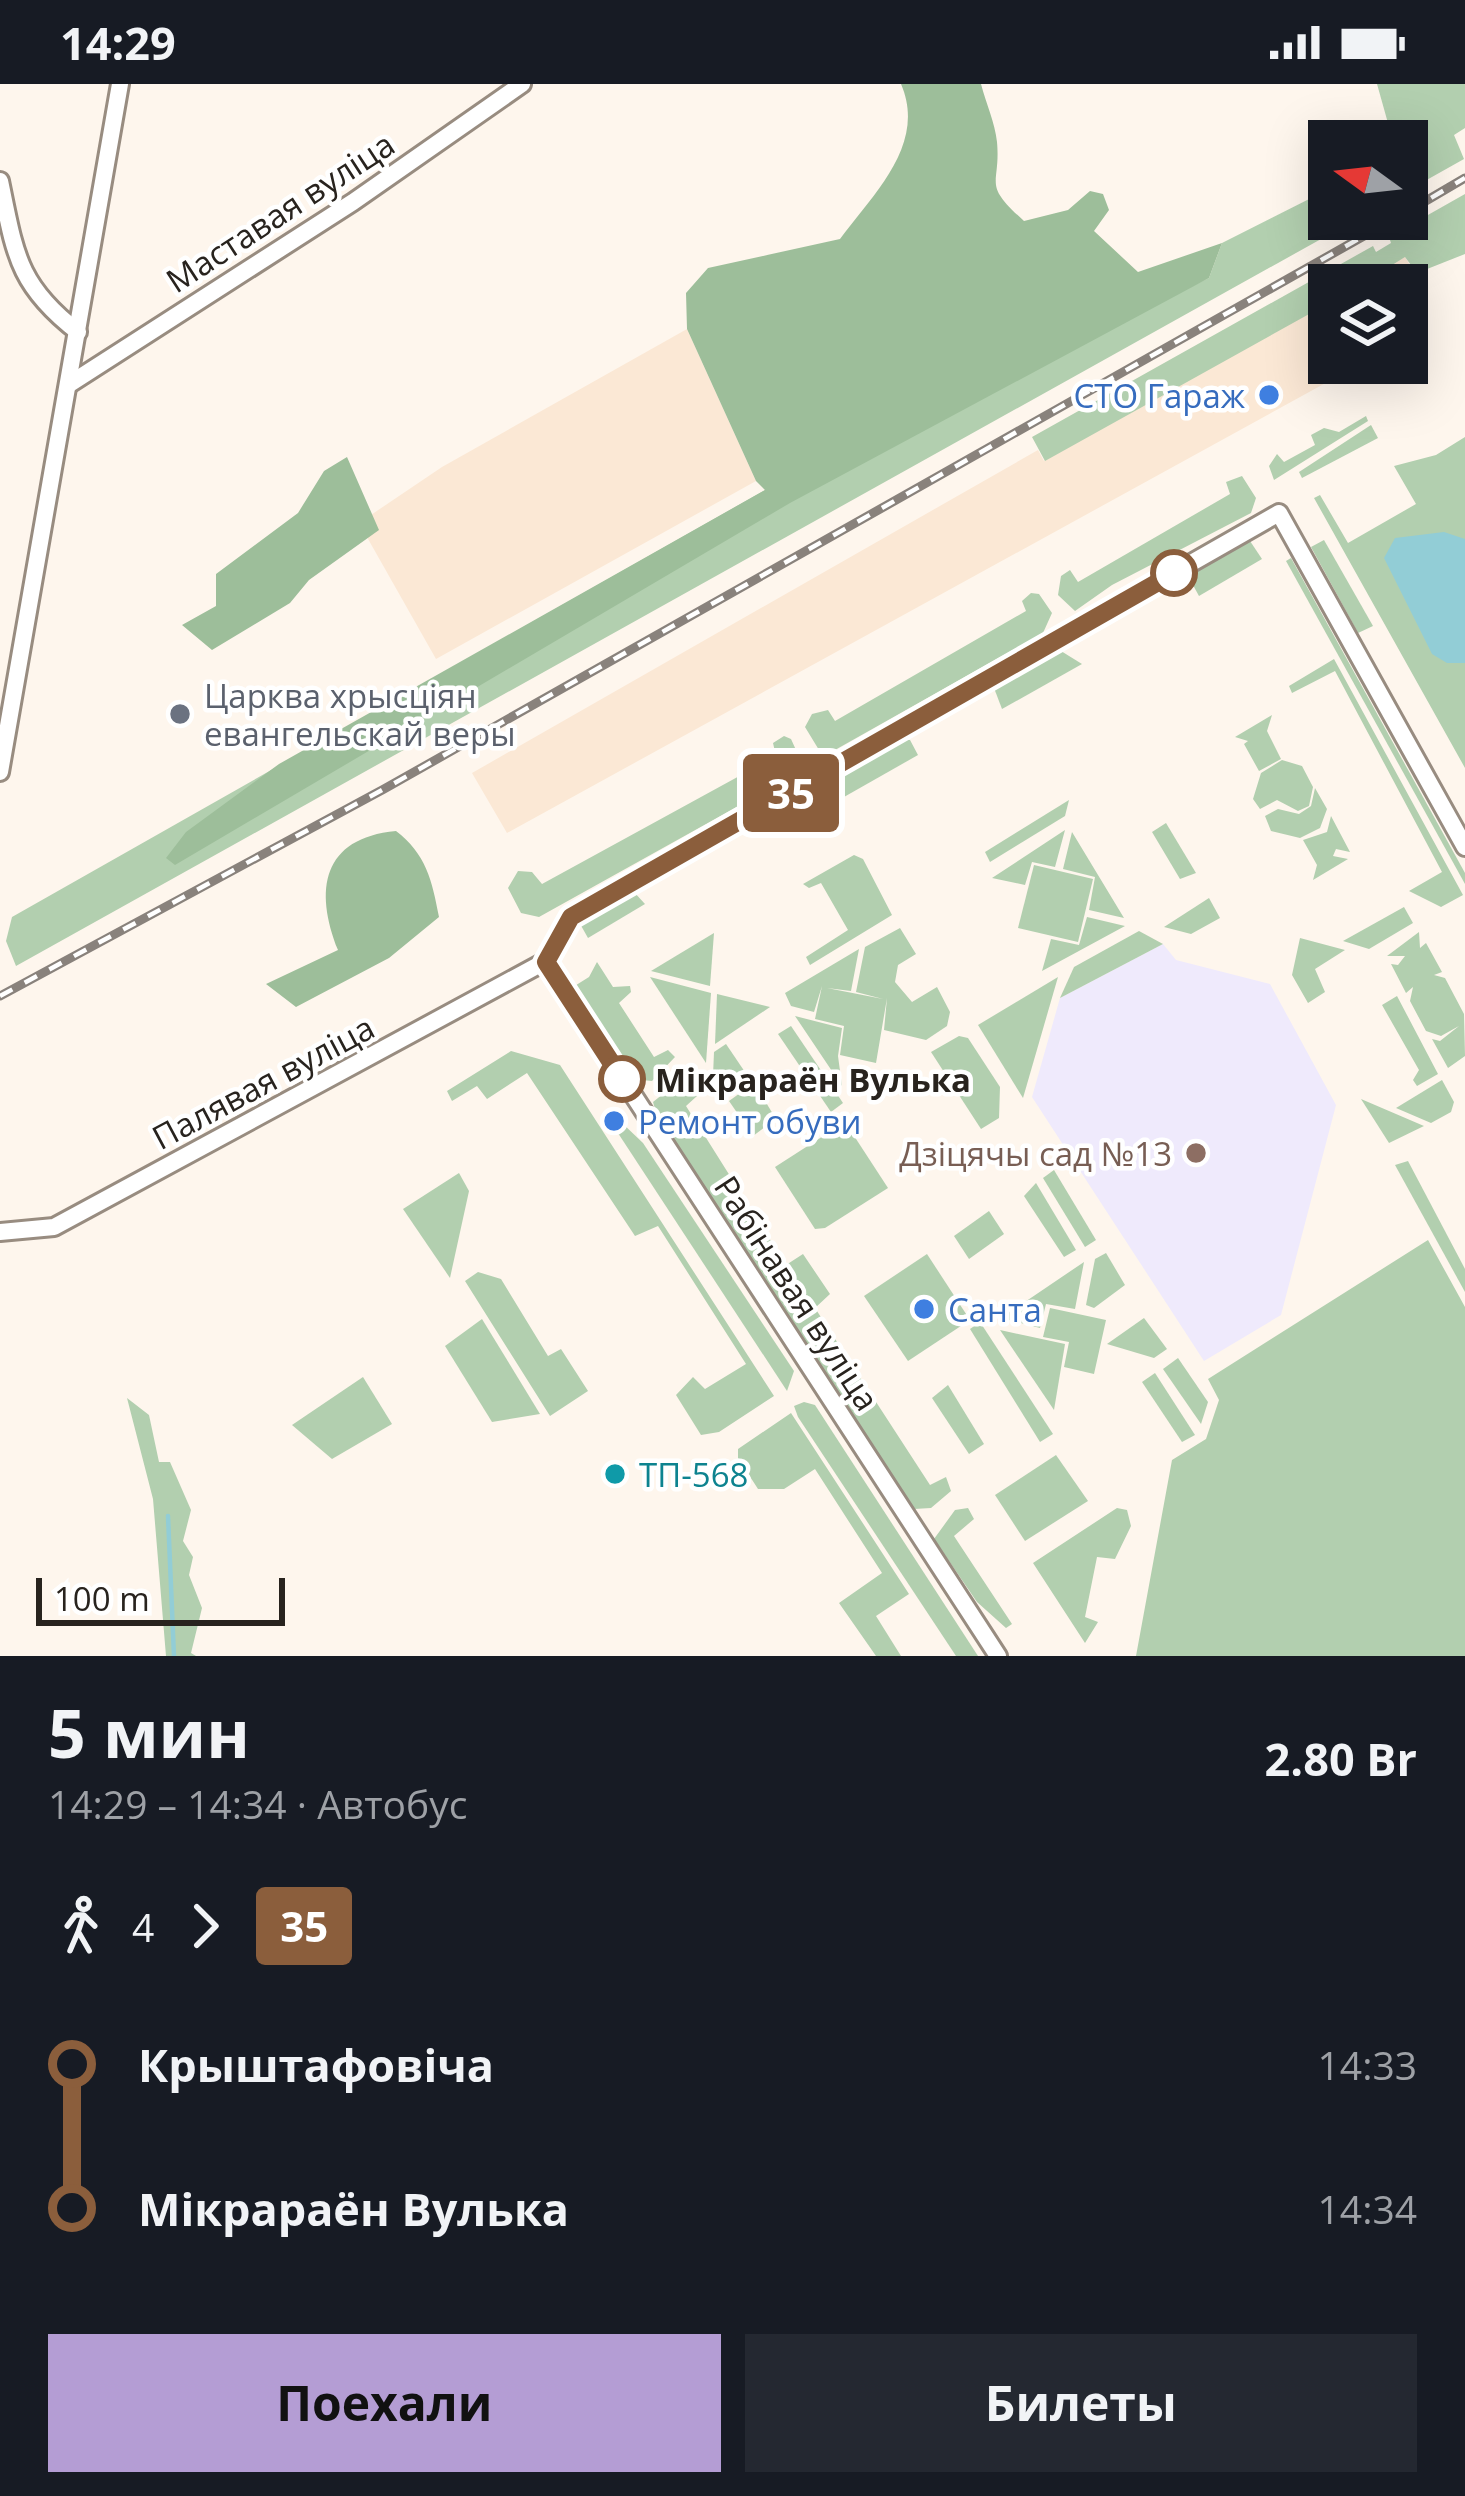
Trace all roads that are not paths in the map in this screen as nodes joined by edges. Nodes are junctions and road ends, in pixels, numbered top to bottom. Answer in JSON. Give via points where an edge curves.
{"nodes":[{"id":1,"x":120,"y":84,"type":"edge"},
{"id":2,"x":522,"y":84,"type":"edge"},
{"id":3,"x":0,"y":181,"type":"edge"},
{"id":4,"x":78,"y":332,"type":"junction"},
{"id":5,"x":68,"y":385,"type":"junction"},
{"id":6,"x":0,"y":772,"type":"edge"},
{"id":7,"x":1465,"y":847,"type":"edge"},
{"id":8,"x":546,"y":962,"type":"junction"},
{"id":9,"x":0,"y":1232,"type":"edge"},
{"id":10,"x":998,"y":1656,"type":"edge"}],
"edges":[{"from":1,"to":4,"type":"street"},
{"from":2,"to":5,"type":"street","name":"Маставая вуліца"},
{"from":3,"to":4,"type":"street","via":[[23,277]]},
{"from":4,"to":5,"type":"street"},
{"from":5,"to":6,"type":"street"},
{"from":7,"to":8,"type":"street","via":[[1279,513],[571,917]]},
{"from":8,"to":9,"type":"street","name":"Палявая вуліца","via":[[54,1227]]},
{"from":8,"to":10,"type":"street","name":"Рабінавая вуліца"}]}
